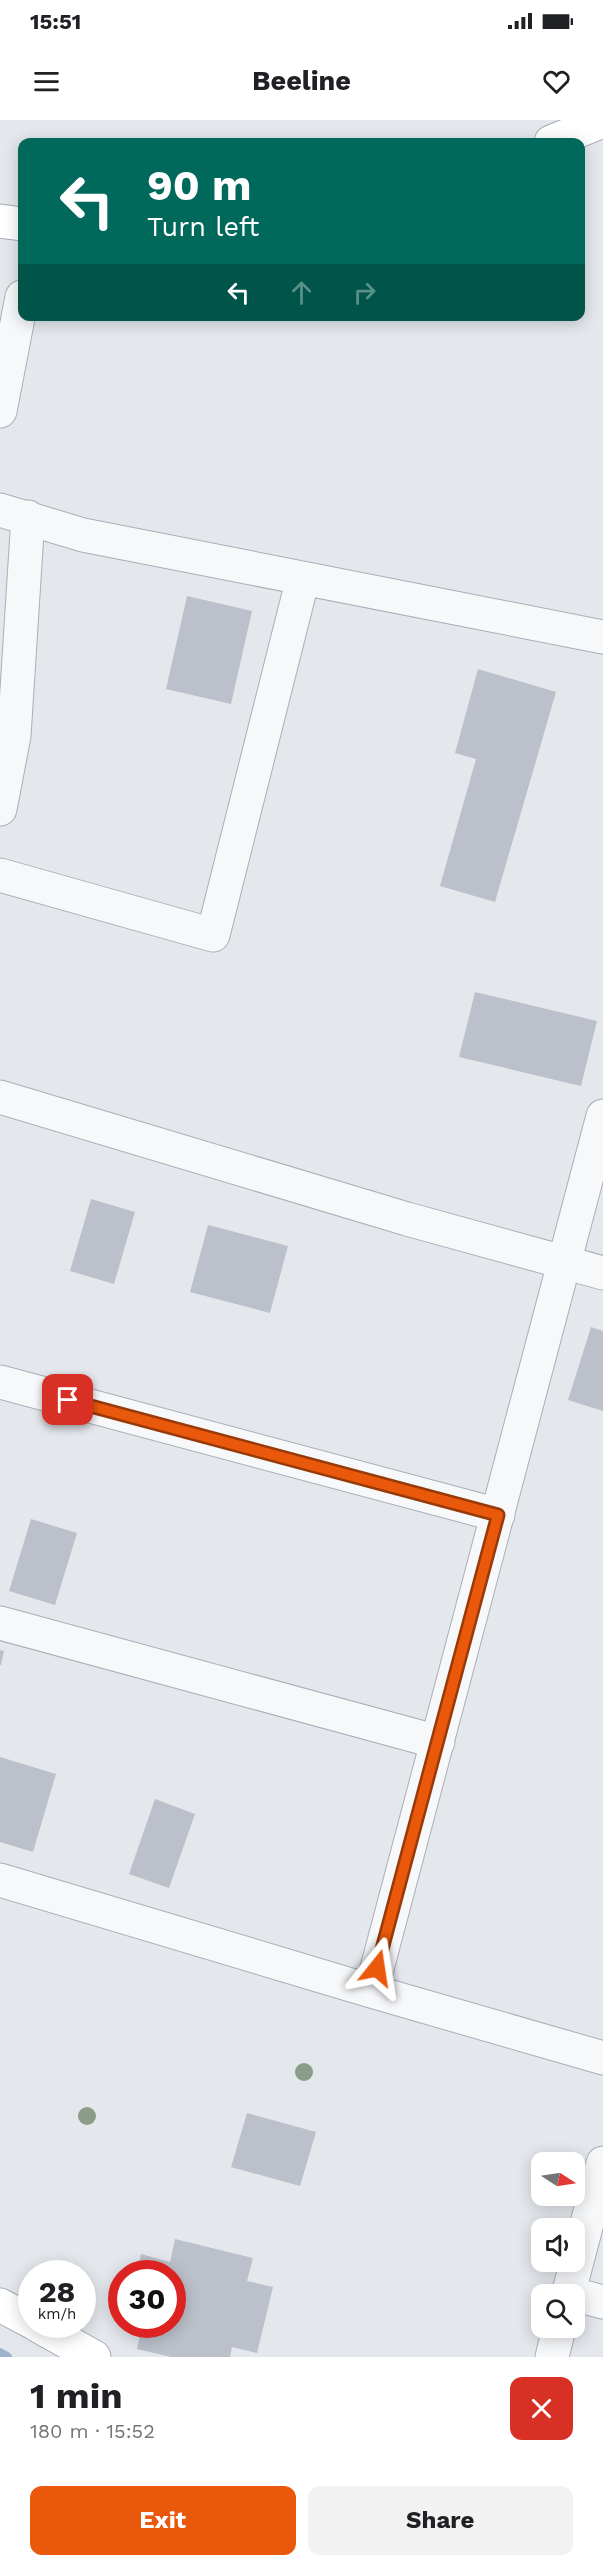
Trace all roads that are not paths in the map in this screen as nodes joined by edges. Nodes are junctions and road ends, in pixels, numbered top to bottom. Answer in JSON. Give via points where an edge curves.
{"nodes":[{"id":1,"x":603,"y":121,"type":"edge"},
{"id":2,"x":561,"y":138,"type":"edge"},
{"id":3,"x":0,"y":221,"type":"edge"},
{"id":4,"x":18,"y":223,"type":"edge"},
{"id":5,"x":18,"y":318,"type":"edge"},
{"id":6,"x":0,"y":411,"type":"edge"},
{"id":7,"x":14,"y":513,"type":"edge"},
{"id":8,"x":303,"y":578,"type":"junction"},
{"id":9,"x":603,"y":637,"type":"edge"},
{"id":10,"x":0,"y":809,"type":"edge"},
{"id":11,"x":0,"y":875,"type":"edge"},
{"id":12,"x":0,"y":1097,"type":"edge"},
{"id":13,"x":603,"y":1116,"type":"edge"},
{"id":14,"x":566,"y":1263,"type":"junction"},
{"id":15,"x":603,"y":1273,"type":"edge"},
{"id":16,"x":0,"y":1382,"type":"edge"},
{"id":17,"x":498,"y":1515,"type":"junction"},
{"id":18,"x":0,"y":1623,"type":"edge"},
{"id":19,"x":438,"y":1742,"type":"junction"},
{"id":20,"x":0,"y":1880,"type":"edge"},
{"id":21,"x":371,"y":1991,"type":"junction"},
{"id":22,"x":603,"y":2058,"type":"edge"},
{"id":23,"x":603,"y":2163,"type":"edge"},
{"id":24,"x":571,"y":2284,"type":"edge"},
{"id":25,"x":585,"y":2298,"type":"edge"},
{"id":26,"x":603,"y":2302,"type":"edge"},
{"id":27,"x":0,"y":2305,"type":"edge"},
{"id":28,"x":18,"y":2315,"type":"edge"},
{"id":29,"x":60,"y":2338,"type":"edge"},
{"id":30,"x":557,"y":2338,"type":"edge"},
{"id":31,"x":94,"y":2357,"type":"edge"},
{"id":32,"x":552,"y":2357,"type":"edge"}],
"edges":[{"from":1,"to":2,"type":"main road"},
{"from":3,"to":4,"type":"main road"},
{"from":5,"to":6,"type":"street"},
{"from":7,"to":8,"type":"street","via":[[83,535]]},
{"from":7,"to":10,"type":"street","via":[[14,736]]},
{"from":8,"to":9,"type":"street"},
{"from":8,"to":11,"type":"street","via":[[213,935]]},
{"from":12,"to":14,"type":"street"},
{"from":13,"to":14,"type":"street"},
{"from":14,"to":15,"type":"street"},
{"from":14,"to":17,"type":"street"},
{"from":16,"to":17,"type":"street"},
{"from":17,"to":19,"type":"street"},
{"from":18,"to":19,"type":"street"},
{"from":19,"to":21,"type":"street"},
{"from":20,"to":21,"type":"street"},
{"from":21,"to":22,"type":"street"},
{"from":23,"to":24,"type":"street"},
{"from":25,"to":26,"type":"street"},
{"from":27,"to":28,"type":"main road"},
{"from":29,"to":31,"type":"main road"},
{"from":30,"to":32,"type":"street"}]}
